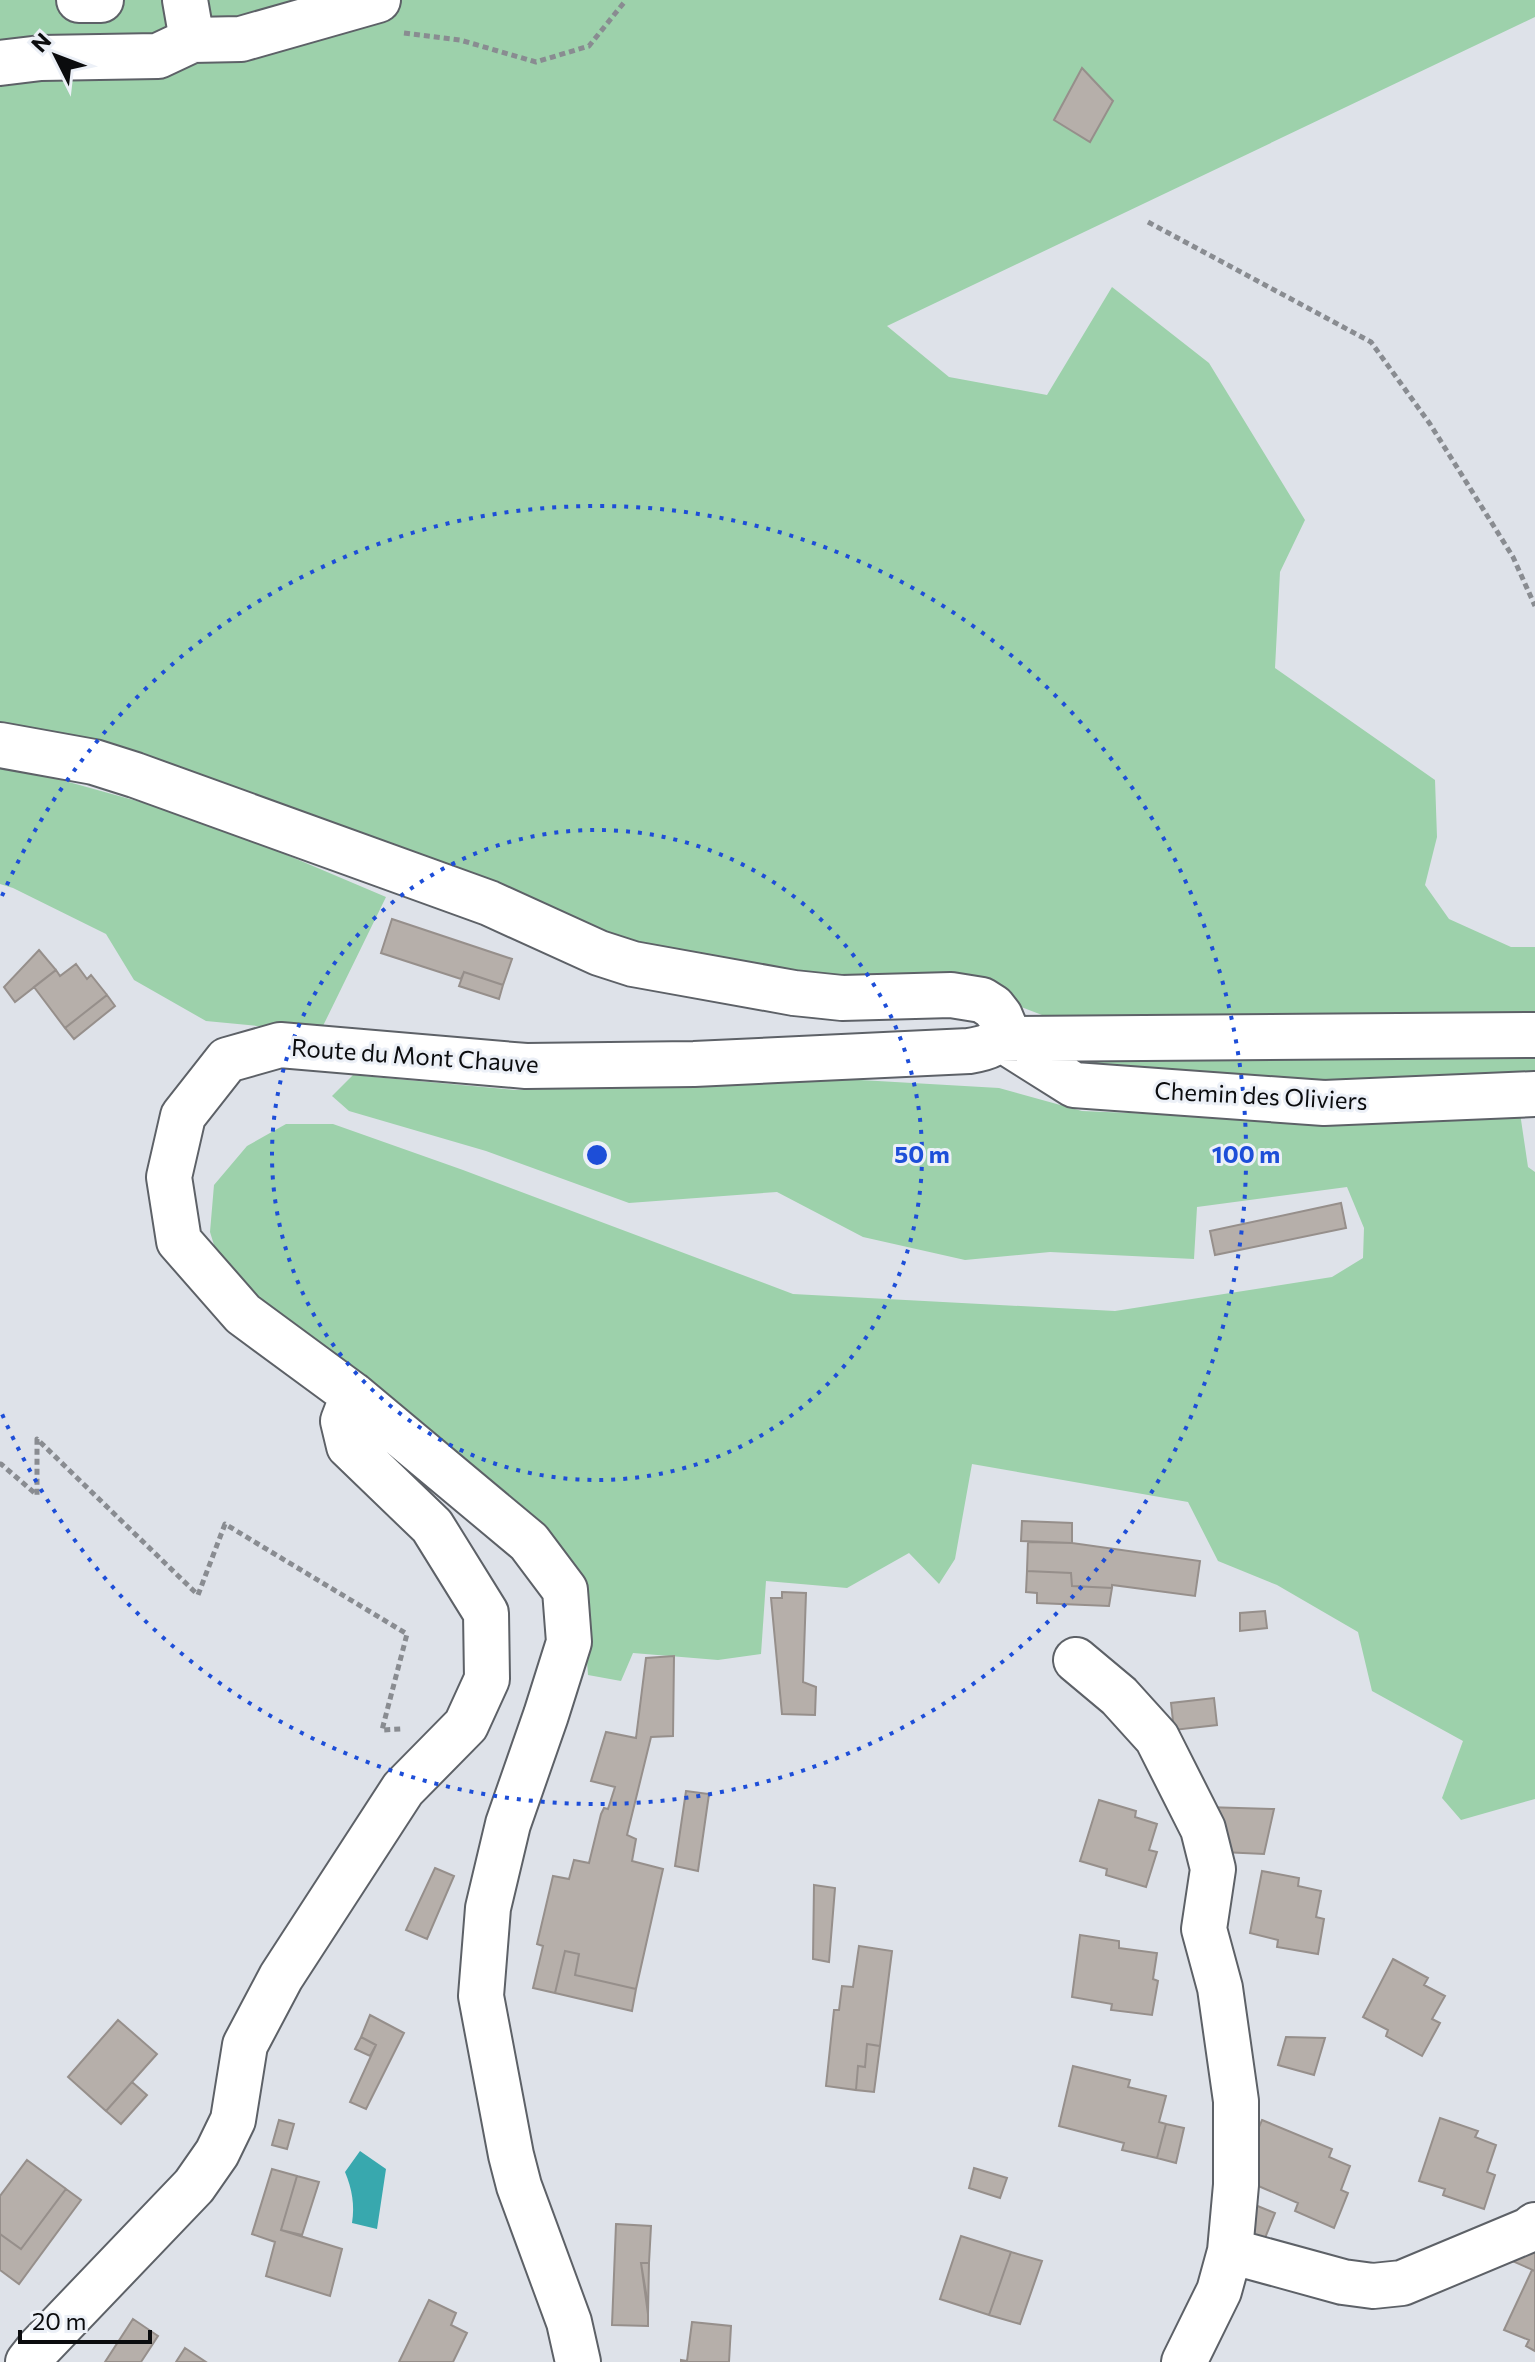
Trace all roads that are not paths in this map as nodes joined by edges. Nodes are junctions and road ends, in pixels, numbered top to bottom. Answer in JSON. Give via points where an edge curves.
{"nodes":[{"id":1,"x":79,"y":0,"type":"edge"},
{"id":2,"x":101,"y":0,"type":"edge"},
{"id":3,"x":365,"y":4,"type":"edge"},
{"id":4,"x":189,"y":20,"type":"edge"},
{"id":5,"x":0,"y":63,"type":"edge"},
{"id":6,"x":0,"y":745,"type":"edge"},
{"id":7,"x":1535,"y":1035,"type":"edge"},
{"id":8,"x":1001,"y":1039,"type":"junction"},
{"id":9,"x":1535,"y":1094,"type":"edge"},
{"id":10,"x":353,"y":1395,"type":"junction"},
{"id":11,"x":1076,"y":1660,"type":"dead end"},
{"id":12,"x":1535,"y":2225,"type":"edge"},
{"id":13,"x":1230,"y":2251,"type":"junction"},
{"id":14,"x":28,"y":2362,"type":"edge"},
{"id":15,"x":578,"y":2362,"type":"edge"},
{"id":16,"x":1184,"y":2362,"type":"edge"}],
"edges":[{"from":1,"to":2,"type":"street"},
{"from":3,"to":4,"type":"street","via":[[241,39]]},
{"from":4,"to":5,"type":"street","via":[[158,56]]},
{"from":6,"to":8,"type":"street","via":[[135,775],[489,903],[633,964],[830,997],[951,995],[982,1000],[1000,1016],[1005,1028]]},
{"from":7,"to":8,"type":"street","name":"Route du Mont Chauve"},
{"from":8,"to":9,"type":"street","name":"Chemin des Oliviers","via":[[1074,1085],[1324,1103]]},
{"from":8,"to":10,"type":"street","name":"Route du Mont Chauve","via":[[969,1051],[694,1064],[526,1066],[280,1045],[227,1060],[183,1116],[169,1177],[179,1241],[243,1314]]},
{"from":10,"to":14,"type":"street","via":[[343,1421],[349,1446],[432,1526],[486,1613],[487,1679],[466,1725],[403,1789],[281,1977],[245,2045],[233,2120],[217,2153],[194,2186]]},
{"from":10,"to":15,"type":"street","name":"Route du Mont Chauve","via":[[529,1542],[565,1590],[569,1642],[508,1824],[488,1908],[481,1996],[519,2186],[569,2322]]},
{"from":11,"to":13,"type":"street","via":[[1157,1738],[1203,1829],[1213,1869],[1204,1929],[1220,1988],[1236,2101]]},
{"from":12,"to":13,"type":"street","via":[[1402,2283],[1373,2286]]},
{"from":13,"to":16,"type":"street","via":[[1219,2291]]}]}
